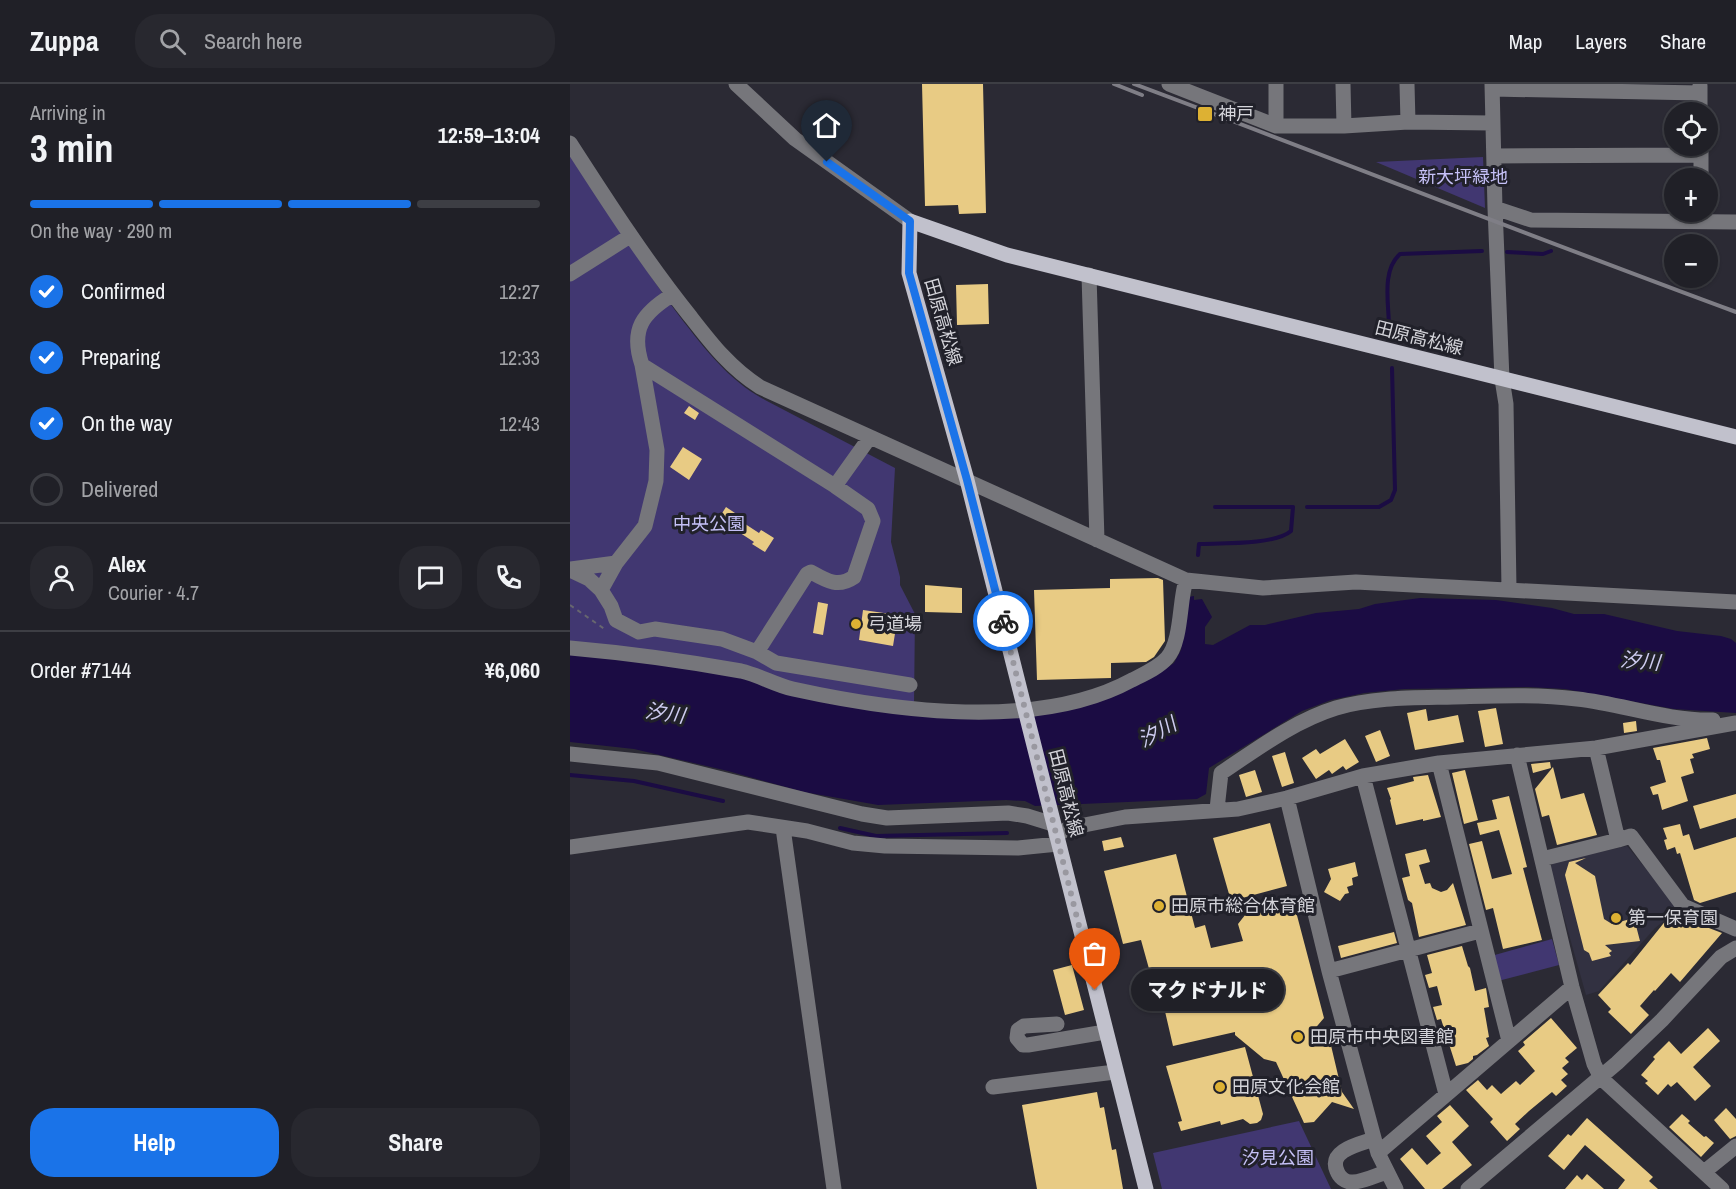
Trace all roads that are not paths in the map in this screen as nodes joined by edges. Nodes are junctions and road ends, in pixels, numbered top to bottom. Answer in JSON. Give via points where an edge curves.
{"nodes":[{"id":1,"x":736,"y":84,"type":"edge"},
{"id":2,"x":1169,"y":84,"type":"edge"},
{"id":3,"x":1276,"y":84,"type":"edge"},
{"id":4,"x":1343,"y":84,"type":"edge"},
{"id":5,"x":1407,"y":84,"type":"edge"},
{"id":6,"x":1492,"y":87,"type":"edge"},
{"id":7,"x":1700,"y":88,"type":"edge"},
{"id":8,"x":1205,"y":91,"type":"edge"},
{"id":9,"x":1408,"y":122,"type":"junction"},
{"id":10,"x":1492,"y":123,"type":"junction"},
{"id":11,"x":1276,"y":126,"type":"junction"},
{"id":12,"x":1344,"y":126,"type":"junction"},
{"id":13,"x":570,"y":143,"type":"edge"},
{"id":14,"x":1664,"y":151,"type":"edge"},
{"id":15,"x":1494,"y":156,"type":"junction"},
{"id":16,"x":1495,"y":208,"type":"junction"},
{"id":17,"x":1664,"y":218,"type":"edge"},
{"id":18,"x":1718,"y":219,"type":"edge"},
{"id":19,"x":910,"y":221,"type":"junction"},
{"id":20,"x":1736,"y":222,"type":"edge"},
{"id":21,"x":630,"y":236,"type":"junction"},
{"id":22,"x":570,"y":274,"type":"edge"},
{"id":23,"x":1089,"y":275,"type":"junction"},
{"id":24,"x":672,"y":295,"type":"junction"},
{"id":25,"x":642,"y":365,"type":"junction"},
{"id":26,"x":1502,"y":379,"type":"junction"},
{"id":27,"x":870,"y":437,"type":"junction"},
{"id":28,"x":1736,"y":437,"type":"edge"},
{"id":29,"x":967,"y":480,"type":"junction"},
{"id":30,"x":835,"y":486,"type":"junction"},
{"id":31,"x":1097,"y":540,"type":"junction"},
{"id":32,"x":616,"y":563,"type":"junction"},
{"id":33,"x":570,"y":570,"type":"edge"},
{"id":34,"x":1186,"y":580,"type":"junction"},
{"id":35,"x":1509,"y":589,"type":"junction"},
{"id":36,"x":601,"y":590,"type":"junction"},
{"id":37,"x":1736,"y":602,"type":"edge"},
{"id":38,"x":570,"y":648,"type":"edge"},
{"id":39,"x":757,"y":652,"type":"junction"},
{"id":40,"x":910,"y":684,"type":"dead end"},
{"id":41,"x":1026,"y":711,"type":"junction"},
{"id":42,"x":1736,"y":721,"type":"edge"},
{"id":43,"x":1596,"y":748,"type":"junction"},
{"id":44,"x":570,"y":754,"type":"edge"},
{"id":45,"x":1516,"y":755,"type":"junction"},
{"id":46,"x":1439,"y":763,"type":"junction"},
{"id":47,"x":1363,"y":776,"type":"junction"},
{"id":48,"x":1287,"y":798,"type":"junction"},
{"id":49,"x":1217,"y":809,"type":"junction"},
{"id":50,"x":783,"y":828,"type":"junction"},
{"id":51,"x":1055,"y":829,"type":"junction"},
{"id":52,"x":1618,"y":840,"type":"junction"},
{"id":53,"x":570,"y":848,"type":"edge"},
{"id":54,"x":1542,"y":859,"type":"junction"},
{"id":55,"x":1736,"y":929,"type":"edge"},
{"id":56,"x":1480,"y":931,"type":"junction"},
{"id":57,"x":1736,"y":948,"type":"edge"},
{"id":58,"x":1407,"y":950,"type":"junction"},
{"id":59,"x":1329,"y":971,"type":"junction"},
{"id":60,"x":1572,"y":987,"type":"junction"},
{"id":61,"x":1057,"y":1024,"type":"dead end"},
{"id":62,"x":1105,"y":1032,"type":"junction"},
{"id":63,"x":1509,"y":1041,"type":"junction"},
{"id":64,"x":1115,"y":1072,"type":"junction"},
{"id":65,"x":1601,"y":1078,"type":"junction"},
{"id":66,"x":993,"y":1087,"type":"dead end"},
{"id":67,"x":1446,"y":1094,"type":"junction"},
{"id":68,"x":1376,"y":1146,"type":"junction"},
{"id":69,"x":1736,"y":1146,"type":"edge"},
{"id":70,"x":1387,"y":1172,"type":"junction"},
{"id":71,"x":1704,"y":1172,"type":"junction"},
{"id":72,"x":834,"y":1189,"type":"edge"},
{"id":73,"x":1146,"y":1189,"type":"edge"},
{"id":74,"x":1396,"y":1189,"type":"edge"},
{"id":75,"x":1468,"y":1189,"type":"edge"},
{"id":76,"x":1722,"y":1189,"type":"edge"}],
"edges":[{"from":1,"to":19,"type":"street","via":[[795,139]]},
{"from":2,"to":8,"type":"street"},
{"from":3,"to":11,"type":"street"},
{"from":4,"to":12,"type":"street"},
{"from":5,"to":9,"type":"street"},
{"from":6,"to":7,"type":"street"},
{"from":6,"to":10,"type":"street"},
{"from":8,"to":11,"type":"street"},
{"from":9,"to":10,"type":"street"},
{"from":9,"to":12,"type":"street"},
{"from":10,"to":15,"type":"street"},
{"from":11,"to":12,"type":"street"},
{"from":13,"to":21,"type":"street"},
{"from":14,"to":15,"type":"street"},
{"from":15,"to":16,"type":"street"},
{"from":16,"to":17,"type":"street","via":[[1531,220]]},
{"from":16,"to":26,"type":"street"},
{"from":18,"to":20,"type":"street"},
{"from":19,"to":23,"type":"main road","name":"田原高松線","via":[[1007,255]]},
{"from":19,"to":29,"type":"main road","name":"田原高松線","via":[[909,273]]},
{"from":21,"to":22,"type":"street"},
{"from":21,"to":24,"type":"street"},
{"from":23,"to":26,"type":"main road","name":"田原高松線"},
{"from":23,"to":31,"type":"street"},
{"from":24,"to":25,"type":"street","via":[[652,307],[641,324],[638,352]]},
{"from":24,"to":27,"type":"street","via":[[725,360],[744,377]]},
{"from":25,"to":30,"type":"street"},
{"from":25,"to":32,"type":"street","via":[[657,450],[656,481],[645,526]]},
{"from":26,"to":28,"type":"main road","name":"田原高松線"},
{"from":26,"to":35,"type":"street","via":[[1506,404]]},
{"from":27,"to":29,"type":"street"},
{"from":27,"to":30,"type":"street"},
{"from":29,"to":31,"type":"street"},
{"from":29,"to":41,"type":"main road","name":"田原高松線"},
{"from":30,"to":39,"type":"street","via":[[872,515],[854,577],[838,584],[812,572],[807,574]]},
{"from":31,"to":34,"type":"street"},
{"from":32,"to":33,"type":"street"},
{"from":32,"to":36,"type":"street"},
{"from":33,"to":36,"type":"street"},
{"from":34,"to":35,"type":"street","via":[[1263,588],[1356,582]]},
{"from":34,"to":41,"type":"street","via":[[1176,640],[1166,659],[1098,696]]},
{"from":35,"to":37,"type":"street"},
{"from":36,"to":39,"type":"street","via":[[616,620],[639,632],[655,630],[722,639]]},
{"from":38,"to":41,"type":"street","via":[[745,672],[790,688],[892,707]]},
{"from":39,"to":40,"type":"street","via":[[776,663]]},
{"from":41,"to":51,"type":"main road","name":"田原高松線"},
{"from":42,"to":43,"type":"street"},
{"from":42,"to":49,"type":"street","via":[[1677,719],[1600,702],[1555,697],[1377,700],[1336,708],[1266,742],[1221,773]]},
{"from":43,"to":45,"type":"street"},
{"from":43,"to":52,"type":"street"},
{"from":44,"to":51,"type":"street","via":[[658,763],[887,818],[1008,813],[1027,816]]},
{"from":45,"to":46,"type":"street"},
{"from":45,"to":54,"type":"street"},
{"from":46,"to":47,"type":"street"},
{"from":46,"to":56,"type":"street"},
{"from":47,"to":48,"type":"street"},
{"from":47,"to":58,"type":"street"},
{"from":48,"to":49,"type":"street","via":[[1238,809]]},
{"from":48,"to":59,"type":"street"},
{"from":49,"to":51,"type":"street","via":[[1125,816]]},
{"from":50,"to":51,"type":"street","via":[[885,846],[1017,848]]},
{"from":50,"to":53,"type":"street","via":[[748,822]]},
{"from":50,"to":72,"type":"street"},
{"from":51,"to":62,"type":"main road","name":"田原高松線"},
{"from":52,"to":54,"type":"street"},
{"from":52,"to":55,"type":"street","via":[[1631,836],[1683,906]]},
{"from":54,"to":60,"type":"street"},
{"from":56,"to":58,"type":"street"},
{"from":56,"to":63,"type":"street"},
{"from":57,"to":65,"type":"street","via":[[1720,957]]},
{"from":58,"to":59,"type":"street"},
{"from":58,"to":67,"type":"street"},
{"from":59,"to":68,"type":"street"},
{"from":60,"to":63,"type":"street"},
{"from":60,"to":65,"type":"street"},
{"from":61,"to":62,"type":"street","via":[[1024,1026],[1018,1030],[1017,1038],[1028,1045]]},
{"from":62,"to":64,"type":"main road","name":"田原高松線"},
{"from":63,"to":67,"type":"street"},
{"from":64,"to":66,"type":"street"},
{"from":64,"to":73,"type":"main road","name":"田原高松線"},
{"from":65,"to":71,"type":"street"},
{"from":65,"to":75,"type":"street"},
{"from":67,"to":68,"type":"street"},
{"from":68,"to":70,"type":"street"},
{"from":68,"to":70,"type":"street","via":[[1342,1152],[1335,1164],[1337,1172],[1348,1182]]},
{"from":69,"to":71,"type":"street"},
{"from":70,"to":74,"type":"street"},
{"from":71,"to":76,"type":"street"}]}
